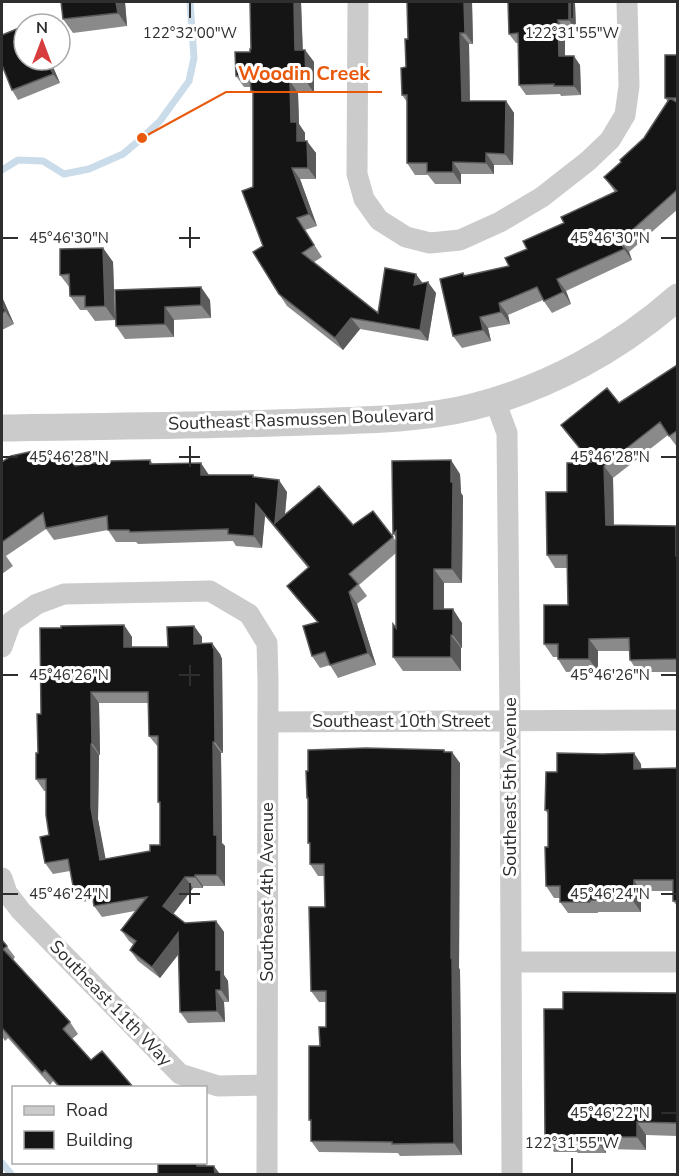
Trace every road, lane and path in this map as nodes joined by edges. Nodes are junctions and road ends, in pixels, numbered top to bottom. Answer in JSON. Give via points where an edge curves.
{"nodes":[{"id":1,"x":358,"y":2,"type":"edge"},
{"id":2,"x":627,"y":2,"type":"edge"},
{"id":3,"x":678,"y":297,"type":"edge"},
{"id":4,"x":495,"y":401,"type":"junction"},
{"id":5,"x":2,"y":428,"type":"edge"},
{"id":6,"x":2,"y":646,"type":"edge"},
{"id":7,"x":510,"y":720,"type":"junction"},
{"id":8,"x":678,"y":720,"type":"edge"},
{"id":9,"x":268,"y":722,"type":"junction"},
{"id":10,"x":4,"y":886,"type":"edge"},
{"id":11,"x":511,"y":962,"type":"junction"},
{"id":12,"x":678,"y":962,"type":"edge"},
{"id":13,"x":266,"y":1085,"type":"junction"},
{"id":14,"x":267,"y":1174,"type":"edge"},
{"id":15,"x":512,"y":1174,"type":"edge"}],
"edges":[{"from":1,"to":2,"type":"street","via":[[357,174],[364,199],[379,220],[406,237],[430,243],[460,240],[500,222],[542,197],[610,140],[625,116],[629,86]]},
{"from":3,"to":4,"type":"street","name":"Southeast Rasmussen Boulevard","via":[[597,356],[564,374]]},
{"from":4,"to":5,"type":"street","name":"Southeast Rasmussen Boulevard","via":[[442,413],[349,420]]},
{"from":4,"to":7,"type":"street","name":"Southeast 5th Avenue","via":[[507,434]]},
{"from":6,"to":9,"type":"street","name":"Southeast 4th Avenue","via":[[11,622],[37,604],[64,594],[210,591],[249,614],[267,643]]},
{"from":7,"to":8,"type":"street","name":"Southeast 10th Street"},
{"from":7,"to":9,"type":"street","name":"Southeast 10th Street"},
{"from":7,"to":11,"type":"street","name":"Southeast 5th Avenue"},
{"from":9,"to":13,"type":"street","name":"Southeast 4th Avenue"},
{"from":10,"to":13,"type":"street","name":"Southeast 11th Way","via":[[21,911],[180,1074],[218,1086]]},
{"from":11,"to":12,"type":"street"},
{"from":11,"to":15,"type":"street","name":"Southeast 5th Avenue"},
{"from":13,"to":14,"type":"street","name":"Southeast 4th Avenue"}]}
